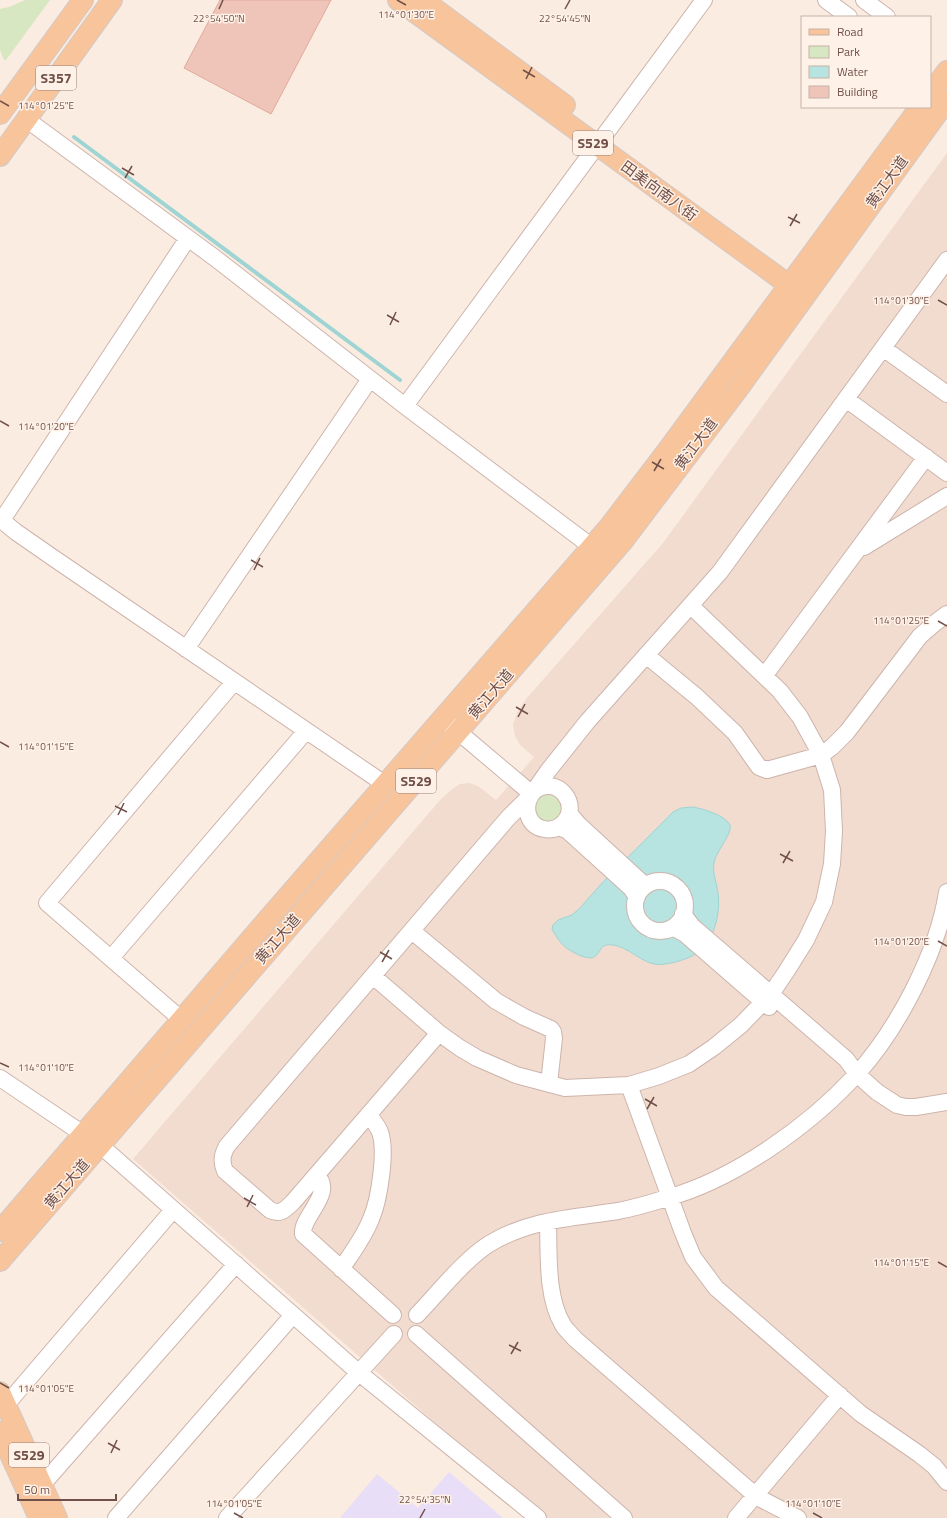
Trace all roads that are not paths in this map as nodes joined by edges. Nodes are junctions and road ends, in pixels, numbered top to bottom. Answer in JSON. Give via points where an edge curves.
{"nodes":[{"id":1,"x":83,"y":0,"type":"edge"},
{"id":2,"x":112,"y":0,"type":"edge"},
{"id":3,"x":398,"y":0,"type":"edge"},
{"id":4,"x":422,"y":0,"type":"edge"},
{"id":5,"x":704,"y":0,"type":"edge"},
{"id":6,"x":826,"y":0,"type":"edge"},
{"id":7,"x":864,"y":0,"type":"edge"},
{"id":8,"x":848,"y":16,"type":"edge"},
{"id":9,"x":886,"y":16,"type":"edge"},
{"id":10,"x":947,"y":71,"type":"edge"},
{"id":11,"x":931,"y":93,"type":"edge"},
{"id":12,"x":947,"y":100,"type":"edge"},
{"id":13,"x":919,"y":108,"type":"edge"},
{"id":14,"x":0,"y":114,"type":"edge"},
{"id":15,"x":26,"y":120,"type":"junction"},
{"id":16,"x":601,"y":140,"type":"junction"},
{"id":17,"x":0,"y":156,"type":"edge"},
{"id":18,"x":188,"y":238,"type":"junction"},
{"id":19,"x":947,"y":260,"type":"edge"},
{"id":20,"x":792,"y":280,"type":"junction"},
{"id":21,"x":808,"y":292,"type":"junction"},
{"id":22,"x":883,"y":348,"type":"junction"},
{"id":23,"x":370,"y":379,"type":"junction"},
{"id":24,"x":947,"y":394,"type":"edge"},
{"id":25,"x":846,"y":399,"type":"junction"},
{"id":26,"x":405,"y":406,"type":"junction"},
{"id":27,"x":926,"y":457,"type":"junction"},
{"id":28,"x":947,"y":473,"type":"edge"},
{"id":29,"x":947,"y":496,"type":"edge"},
{"id":30,"x":1,"y":520,"type":"edge"},
{"id":31,"x":592,"y":547,"type":"junction"},
{"id":32,"x":856,"y":552,"type":"junction"},
{"id":33,"x":691,"y":606,"type":"junction"},
{"id":34,"x":947,"y":614,"type":"edge"},
{"id":35,"x":186,"y":649,"type":"junction"},
{"id":36,"x":646,"y":655,"type":"junction"},
{"id":37,"x":765,"y":675,"type":"junction"},
{"id":38,"x":234,"y":682,"type":"junction"},
{"id":39,"x":444,"y":719,"type":"junction"},
{"id":40,"x":306,"y":731,"type":"junction"},
{"id":41,"x":459,"y":732,"type":"junction"},
{"id":42,"x":821,"y":755,"type":"junction"},
{"id":43,"x":386,"y":785,"type":"junction"},
{"id":44,"x":532,"y":794,"type":"junction"},
{"id":45,"x":569,"y":813,"type":"junction"},
{"id":46,"x":559,"y":827,"type":"junction"},
{"id":47,"x":605,"y":858,"type":"junction"},
{"id":48,"x":642,"y":891,"type":"junction"},
{"id":49,"x":947,"y":892,"type":"edge"},
{"id":50,"x":683,"y":914,"type":"junction"},
{"id":51,"x":672,"y":928,"type":"junction"},
{"id":52,"x":412,"y":931,"type":"junction"},
{"id":53,"x":706,"y":945,"type":"junction"},
{"id":54,"x":111,"y":958,"type":"junction"},
{"id":55,"x":373,"y":976,"type":"junction"},
{"id":56,"x":767,"y":998,"type":"junction"},
{"id":57,"x":182,"y":1020,"type":"junction"},
{"id":58,"x":439,"y":1033,"type":"junction"},
{"id":59,"x":856,"y":1074,"type":"junction"},
{"id":60,"x":0,"y":1078,"type":"edge"},
{"id":61,"x":549,"y":1084,"type":"junction"},
{"id":62,"x":629,"y":1085,"type":"junction"},
{"id":63,"x":947,"y":1102,"type":"edge"},
{"id":64,"x":368,"y":1115,"type":"junction"},
{"id":65,"x":83,"y":1134,"type":"junction"},
{"id":66,"x":100,"y":1146,"type":"junction"},
{"id":67,"x":316,"y":1174,"type":"junction"},
{"id":68,"x":670,"y":1197,"type":"junction"},
{"id":69,"x":173,"y":1210,"type":"junction"},
{"id":70,"x":548,"y":1222,"type":"junction"},
{"id":71,"x":0,"y":1231,"type":"edge"},
{"id":72,"x":0,"y":1261,"type":"edge"},
{"id":73,"x":236,"y":1264,"type":"junction"},
{"id":74,"x":342,"y":1269,"type":"junction"},
{"id":75,"x":294,"y":1315,"type":"junction"},
{"id":76,"x":393,"y":1315,"type":"junction"},
{"id":77,"x":417,"y":1315,"type":"junction"},
{"id":78,"x":394,"y":1334,"type":"junction"},
{"id":79,"x":416,"y":1334,"type":"junction"},
{"id":80,"x":358,"y":1372,"type":"junction"},
{"id":81,"x":840,"y":1395,"type":"junction"},
{"id":82,"x":3,"y":1399,"type":"edge"},
{"id":83,"x":0,"y":1432,"type":"edge"},
{"id":84,"x":947,"y":1482,"type":"edge"},
{"id":85,"x":42,"y":1485,"type":"junction"},
{"id":86,"x":756,"y":1495,"type":"junction"},
{"id":87,"x":39,"y":1518,"type":"edge"},
{"id":88,"x":57,"y":1518,"type":"edge"},
{"id":89,"x":116,"y":1518,"type":"edge"},
{"id":90,"x":227,"y":1518,"type":"edge"},
{"id":91,"x":538,"y":1518,"type":"edge"},
{"id":92,"x":624,"y":1518,"type":"edge"},
{"id":93,"x":736,"y":1518,"type":"edge"},
{"id":94,"x":798,"y":1518,"type":"edge"}],
"edges":[{"from":1,"to":14,"type":"main road","number":"S357"},
{"from":2,"to":15,"type":"main road","number":"S357"},
{"from":3,"to":16,"type":"main road","name":"田美向南八街","number":"S529"},
{"from":4,"to":16,"type":"main road","name":"田美向南八街","number":"S529"},
{"from":5,"to":16,"type":"street"},
{"from":6,"to":8,"type":"street"},
{"from":7,"to":9,"type":"street"},
{"from":10,"to":11,"type":"main road"},
{"from":12,"to":21,"type":"main road","name":"黄江大道"},
{"from":13,"to":20,"type":"main road","name":"黄江大道"},
{"from":15,"to":17,"type":"main road","number":"S357"},
{"from":15,"to":18,"type":"street"},
{"from":16,"to":20,"type":"main road","name":"田美向南八街","number":"S529"},
{"from":16,"to":26,"type":"street"},
{"from":18,"to":23,"type":"street"},
{"from":18,"to":30,"type":"street"},
{"from":19,"to":22,"type":"street"},
{"from":20,"to":21,"type":"main road","name":"田美向南八街","number":"S529"},
{"from":20,"to":31,"type":"main road","name":"黄江大道","number":"S529","via":[[667,451]]},
{"from":21,"to":41,"type":"main road","name":"黄江大道","number":"S529","via":[[623,541]]},
{"from":22,"to":24,"type":"street"},
{"from":22,"to":25,"type":"street"},
{"from":23,"to":26,"type":"street"},
{"from":23,"to":35,"type":"street"},
{"from":25,"to":27,"type":"street"},
{"from":25,"to":33,"type":"street","via":[[720,572]]},
{"from":26,"to":31,"type":"street"},
{"from":27,"to":28,"type":"street"},
{"from":27,"to":32,"type":"street"},
{"from":29,"to":32,"type":"street"},
{"from":30,"to":35,"type":"street"},
{"from":31,"to":39,"type":"main road","name":"黄江大道","number":"S529"},
{"from":32,"to":37,"type":"street"},
{"from":33,"to":36,"type":"street"},
{"from":33,"to":37,"type":"street"},
{"from":34,"to":42,"type":"street","via":[[920,636],[847,732],[832,748]]},
{"from":35,"to":38,"type":"street"},
{"from":36,"to":42,"type":"street","via":[[697,697],[730,729],[763,770],[772,770]]},
{"from":36,"to":44,"type":"street","via":[[577,734]]},
{"from":37,"to":42,"type":"street","via":[[800,717]]},
{"from":38,"to":40,"type":"street"},
{"from":38,"to":54,"type":"street","via":[[47,903]]},
{"from":39,"to":41,"type":"street"},
{"from":39,"to":43,"type":"main road","name":"黄江大道","number":"S529"},
{"from":40,"to":43,"type":"street"},
{"from":40,"to":54,"type":"street"},
{"from":41,"to":44,"type":"street"},
{"from":41,"to":66,"type":"main road","name":"黄江大道","number":"S529"},
{"from":42,"to":56,"type":"street","via":[[832,790],[834,831],[832,864],[824,902],[806,940]]},
{"from":43,"to":57,"type":"main road","name":"黄江大道","number":"S529"},
{"from":44,"to":45,"type":"street","via":[[544,786],[559,789],[569,801]]},
{"from":44,"to":46,"type":"street","via":[[527,810],[532,821],[545,829]]},
{"from":44,"to":52,"type":"street","via":[[508,818]]},
{"from":45,"to":46,"type":"street"},
{"from":45,"to":47,"type":"street"},
{"from":46,"to":47,"type":"street"},
{"from":47,"to":48,"type":"street","via":[[630,888]]},
{"from":48,"to":50,"type":"street","via":[[659,882],[675,886],[683,898]]},
{"from":48,"to":51,"type":"street","via":[[635,904],[639,919],[644,925],[658,931]]},
{"from":49,"to":59,"type":"street","via":[[931,952],[914,987],[878,1046]]},
{"from":50,"to":51,"type":"street"},
{"from":50,"to":53,"type":"street"},
{"from":51,"to":53,"type":"street"},
{"from":52,"to":55,"type":"street"},
{"from":52,"to":61,"type":"street","via":[[496,1001],[551,1029],[554,1038]]},
{"from":53,"to":56,"type":"street"},
{"from":54,"to":57,"type":"street"},
{"from":55,"to":58,"type":"street"},
{"from":55,"to":67,"type":"street","via":[[222,1155],[225,1171],[275,1213],[286,1209]]},
{"from":56,"to":59,"type":"street","via":[[846,1059]]},
{"from":56,"to":62,"type":"street","via":[[719,1043],[689,1064]]},
{"from":57,"to":65,"type":"main road","name":"黄江大道","number":"S529"},
{"from":58,"to":61,"type":"street","via":[[477,1058],[516,1075]]},
{"from":58,"to":64,"type":"street"},
{"from":59,"to":63,"type":"street","via":[[888,1100],[906,1107]]},
{"from":59,"to":68,"type":"street","via":[[806,1122],[772,1147],[726,1174]]},
{"from":60,"to":65,"type":"street"},
{"from":61,"to":62,"type":"street","via":[[565,1088]]},
{"from":62,"to":68,"type":"street"},
{"from":64,"to":67,"type":"street"},
{"from":64,"to":74,"type":"street","via":[[381,1134],[383,1159],[380,1189],[371,1219]]},
{"from":65,"to":71,"type":"main road","name":"黄江大道","number":"S529"},
{"from":66,"to":69,"type":"street"},
{"from":66,"to":72,"type":"main road","name":"黄江大道","number":"S529"},
{"from":67,"to":74,"type":"street","via":[[321,1181],[322,1189],[319,1200],[304,1226],[303,1234]]},
{"from":68,"to":70,"type":"street","via":[[620,1211]]},
{"from":68,"to":81,"type":"street","via":[[693,1257],[716,1288]]},
{"from":69,"to":73,"type":"street"},
{"from":69,"to":82,"type":"street"},
{"from":70,"to":77,"type":"street","via":[[522,1228],[474,1255]]},
{"from":70,"to":86,"type":"street","via":[[550,1282],[563,1325],[575,1339]]},
{"from":73,"to":75,"type":"street"},
{"from":73,"to":85,"type":"street"},
{"from":74,"to":76,"type":"street"},
{"from":75,"to":80,"type":"street"},
{"from":75,"to":89,"type":"street"},
{"from":76,"to":77,"type":"street","via":[[405,1309]]},
{"from":76,"to":78,"type":"street","via":[[390,1324]]},
{"from":77,"to":79,"type":"street","via":[[420,1325]]},
{"from":78,"to":79,"type":"street","via":[[397,1338],[405,1340]]},
{"from":78,"to":80,"type":"street"},
{"from":79,"to":92,"type":"street"},
{"from":80,"to":90,"type":"street"},
{"from":80,"to":91,"type":"street"},
{"from":81,"to":84,"type":"street","via":[[861,1414],[934,1466]]},
{"from":81,"to":86,"type":"street"},
{"from":82,"to":85,"type":"main road","number":"S529"},
{"from":83,"to":87,"type":"main road","number":"S529"},
{"from":85,"to":88,"type":"main road","number":"S529"},
{"from":86,"to":93,"type":"street"},
{"from":86,"to":94,"type":"street"}]}
